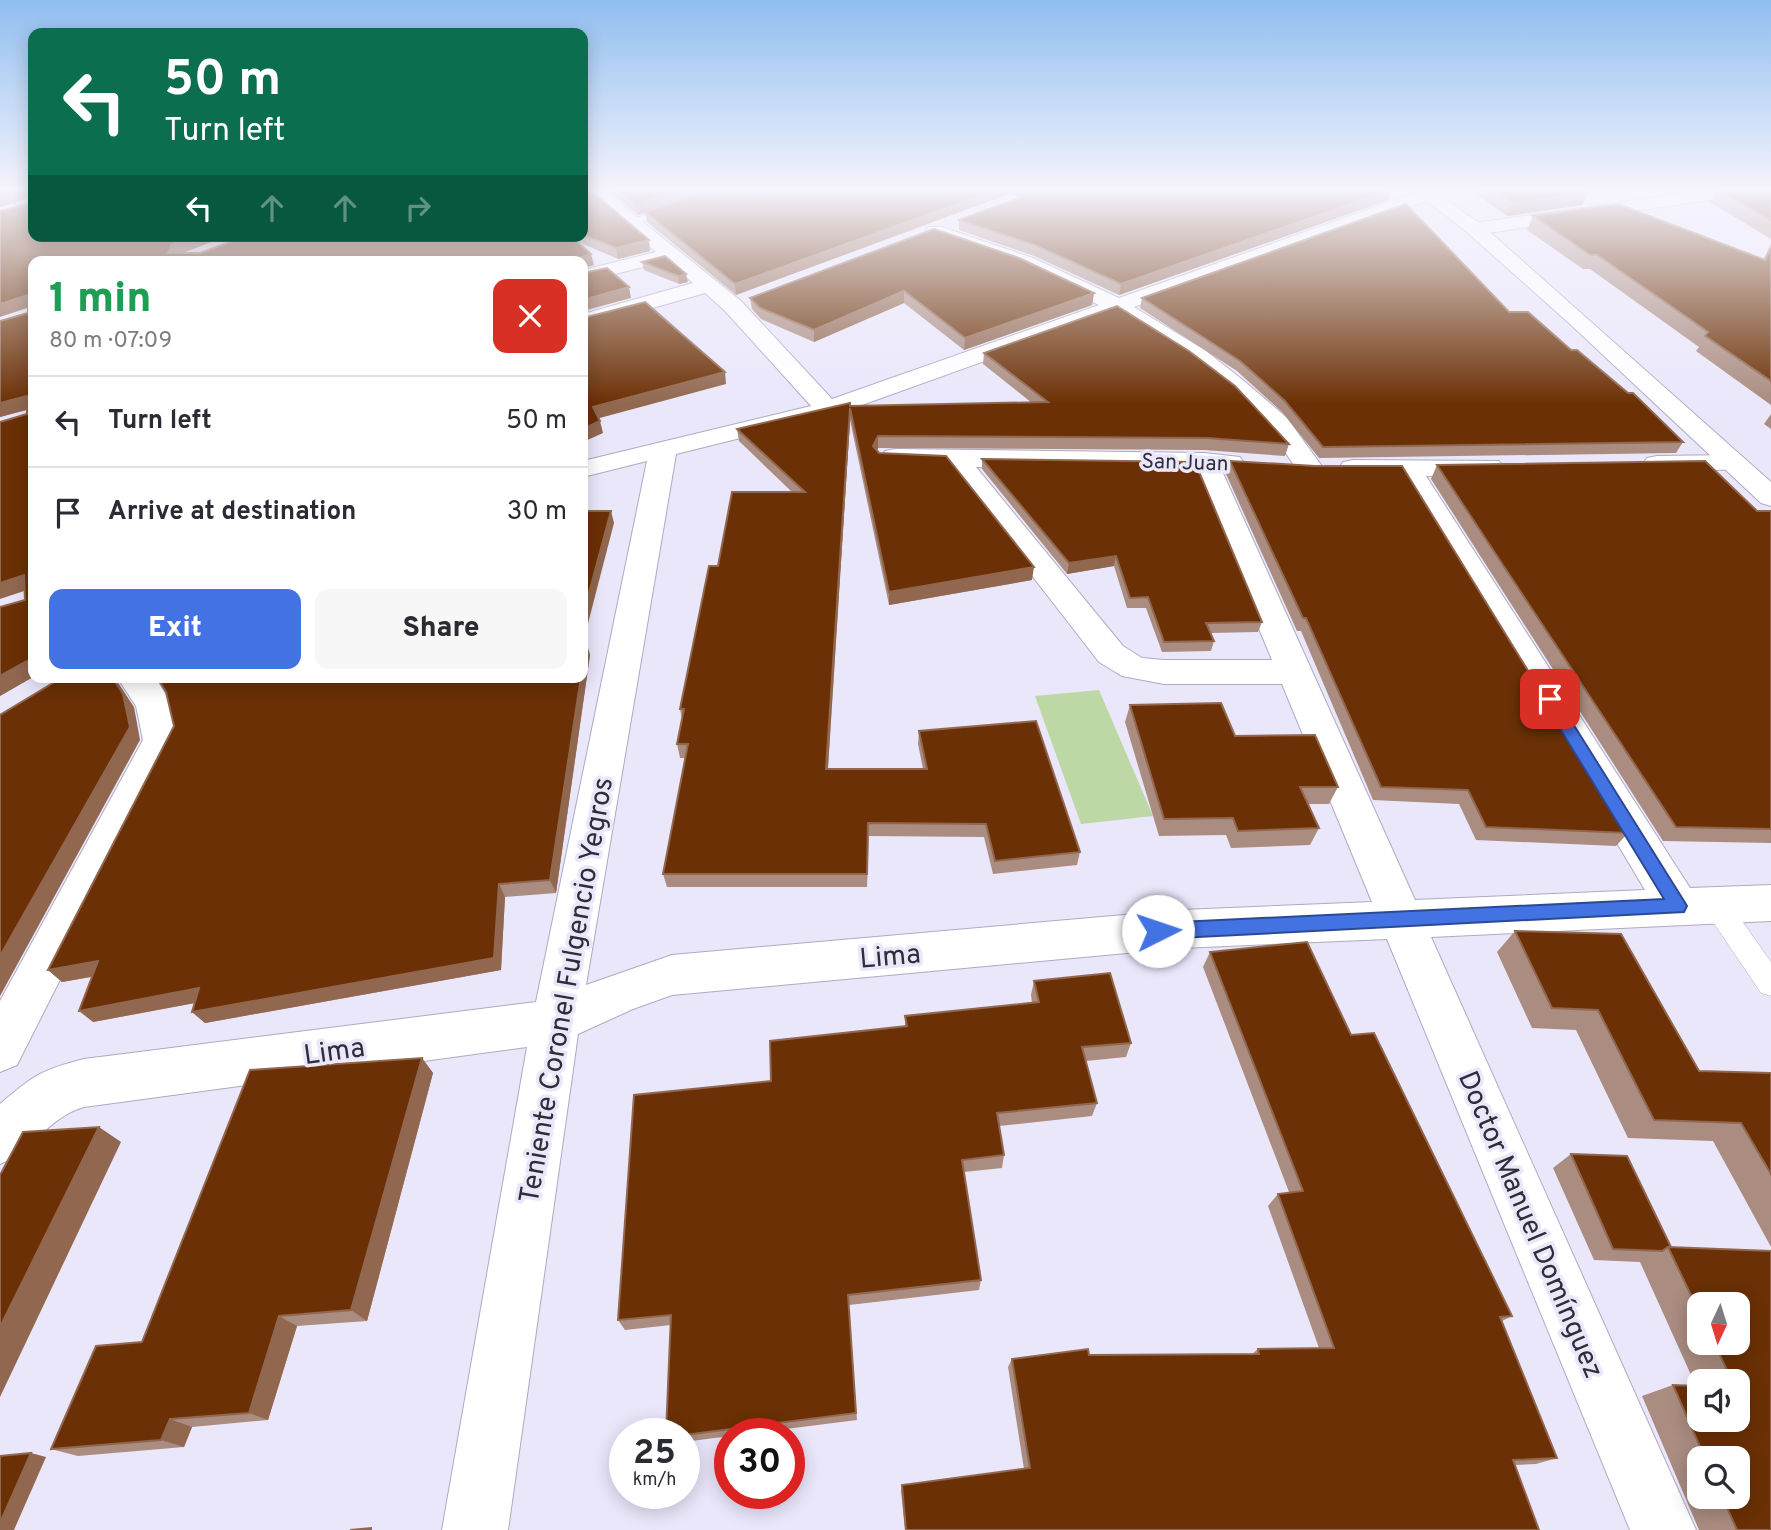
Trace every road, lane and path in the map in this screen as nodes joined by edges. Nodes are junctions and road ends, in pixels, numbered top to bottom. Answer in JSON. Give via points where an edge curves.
{"nodes":[{"id":1,"x":642,"y":261,"type":"edge"},
{"id":2,"x":681,"y":261,"type":"edge"},
{"id":3,"x":1022,"y":261,"type":"edge"},
{"id":4,"x":1235,"y":261,"type":"edge"},
{"id":5,"x":1512,"y":261,"type":"edge"},
{"id":6,"x":588,"y":275,"type":"edge"},
{"id":7,"x":710,"y":285,"type":"junction"},
{"id":8,"x":759,"y":296,"type":"edge"},
{"id":9,"x":1116,"y":305,"type":"junction"},
{"id":10,"x":733,"y":306,"type":"junction"},
{"id":11,"x":588,"y":320,"type":"edge"},
{"id":12,"x":828,"y":409,"type":"junction"},
{"id":13,"x":663,"y":451,"type":"junction"},
{"id":14,"x":889,"y":457,"type":"edge"},
{"id":15,"x":956,"y":458,"type":"junction"},
{"id":16,"x":1204,"y":461,"type":"junction"},
{"id":17,"x":1732,"y":463,"type":"junction"},
{"id":18,"x":1637,"y":465,"type":"edge"},
{"id":19,"x":1516,"y":466,"type":"edge"},
{"id":20,"x":588,"y":468,"type":"edge"},
{"id":21,"x":1407,"y":468,"type":"junction"},
{"id":22,"x":1310,"y":469,"type":"junction"},
{"id":23,"x":1771,"y":497,"type":"edge"},
{"id":24,"x":1295,"y":672,"type":"junction"},
{"id":25,"x":141,"y":683,"type":"edge"},
{"id":26,"x":1771,"y":902,"type":"edge"},
{"id":27,"x":1697,"y":906,"type":"junction"},
{"id":28,"x":1402,"y":917,"type":"junction"},
{"id":29,"x":1771,"y":984,"type":"edge"},
{"id":30,"x":556,"y":1021,"type":"junction"},
{"id":31,"x":0,"y":1049,"type":"edge"},
{"id":32,"x":14,"y":1125,"type":"edge"},
{"id":33,"x":475,"y":1530,"type":"edge"},
{"id":34,"x":1663,"y":1530,"type":"edge"}],
"edges":[{"from":1,"to":6,"type":"street"},
{"from":2,"to":7,"type":"street"},
{"from":3,"to":9,"type":"street"},
{"from":4,"to":9,"type":"street"},
{"from":5,"to":17,"type":"street"},
{"from":7,"to":10,"type":"street"},
{"from":7,"to":11,"type":"street"},
{"from":8,"to":10,"type":"street"},
{"from":9,"to":12,"type":"street"},
{"from":9,"to":22,"type":"street","via":[[1192,352],[1274,419]]},
{"from":10,"to":12,"type":"street"},
{"from":12,"to":13,"type":"street"},
{"from":13,"to":20,"type":"street"},
{"from":13,"to":30,"type":"street","name":"Teniente Coronel Fulgencio Yegros"},
{"from":14,"to":15,"type":"street","name":"San Juan"},
{"from":15,"to":16,"type":"street","name":"San Juan"},
{"from":15,"to":24,"type":"street","via":[[1111,654],[1135,668],[1164,672]]},
{"from":16,"to":22,"type":"street","name":"San Juan"},
{"from":16,"to":24,"type":"street","name":"Doctor Manuel Domínguez"},
{"from":17,"to":18,"type":"street"},
{"from":17,"to":23,"type":"street"},
{"from":19,"to":21,"type":"street","name":"San Juan"},
{"from":21,"to":22,"type":"street","name":"San Juan"},
{"from":21,"to":27,"type":"street"},
{"from":24,"to":28,"type":"street","name":"Doctor Manuel Domínguez"},
{"from":25,"to":31,"type":"street","via":[[160,715],[162,740]]},
{"from":26,"to":27,"type":"street","name":"Lima"},
{"from":27,"to":28,"type":"street","name":"Lima"},
{"from":27,"to":29,"type":"lane"},
{"from":28,"to":30,"type":"street","name":"Lima","via":[[1181,929],[672,975]]},
{"from":28,"to":34,"type":"street","name":"Doctor Manuel Domínguez"},
{"from":30,"to":32,"type":"street","name":"Lima","via":[[84,1083],[53,1091]]},
{"from":30,"to":33,"type":"street","name":"Teniente Coronel Fulgencio Yegros"}]}
